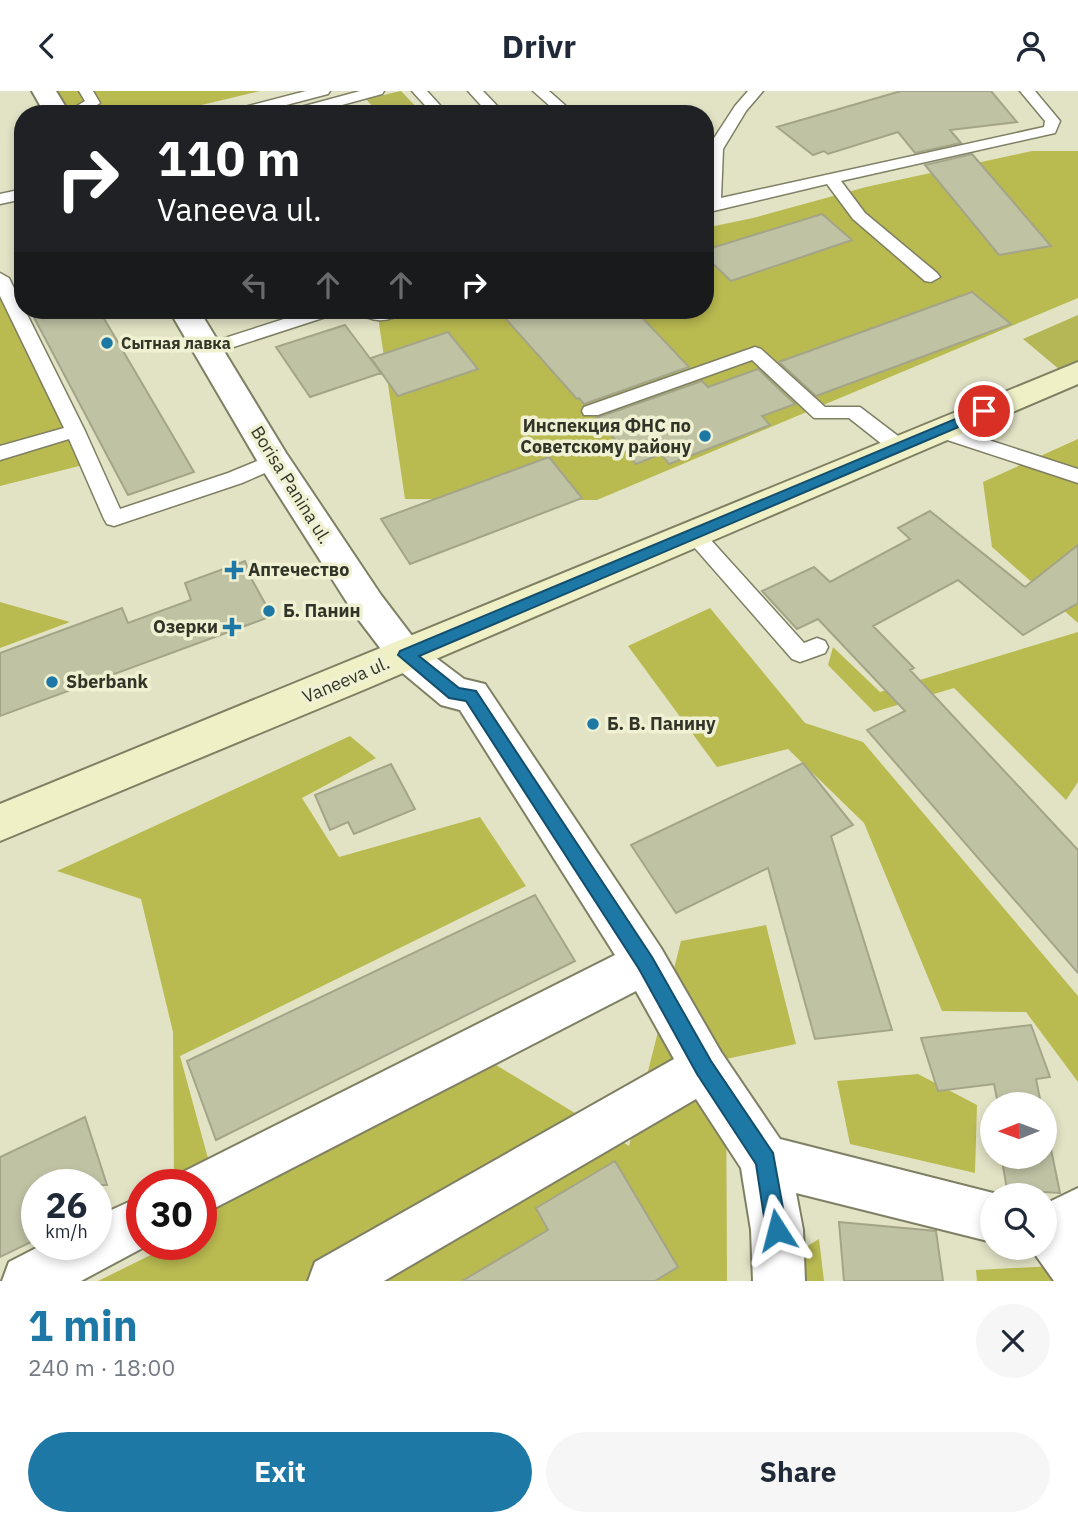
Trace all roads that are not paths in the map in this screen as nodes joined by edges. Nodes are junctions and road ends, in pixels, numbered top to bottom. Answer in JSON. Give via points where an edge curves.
{"nodes":[{"id":1,"x":86,"y":91,"type":"edge"},
{"id":2,"x":323,"y":91,"type":"edge"},
{"id":3,"x":377,"y":91,"type":"edge"},
{"id":4,"x":419,"y":91,"type":"edge"},
{"id":5,"x":475,"y":91,"type":"edge"},
{"id":6,"x":540,"y":91,"type":"edge"},
{"id":7,"x":756,"y":91,"type":"edge"},
{"id":8,"x":1027,"y":91,"type":"edge"},
{"id":9,"x":89,"y":105,"type":"edge"},
{"id":10,"x":269,"y":105,"type":"edge"},
{"id":11,"x":324,"y":105,"type":"edge"},
{"id":12,"x":432,"y":105,"type":"edge"},
{"id":13,"x":489,"y":105,"type":"edge"},
{"id":14,"x":557,"y":105,"type":"edge"},
{"id":15,"x":714,"y":158,"type":"edge"},
{"id":16,"x":903,"y":174,"type":"dead end"},
{"id":17,"x":836,"y":178,"type":"junction"},
{"id":18,"x":714,"y":205,"type":"edge"},
{"id":19,"x":931,"y":277,"type":"dead end"},
{"id":20,"x":0,"y":278,"type":"edge"},
{"id":21,"x":14,"y":307,"type":"edge"},
{"id":22,"x":20,"y":319,"type":"edge"},
{"id":23,"x":190,"y":319,"type":"edge"},
{"id":24,"x":301,"y":319,"type":"edge"},
{"id":25,"x":209,"y":349,"type":"junction"},
{"id":26,"x":1076,"y":373,"type":"edge"},
{"id":27,"x":591,"y":411,"type":"dead end"},
{"id":28,"x":75,"y":431,"type":"junction"},
{"id":29,"x":939,"y":431,"type":"junction"},
{"id":30,"x":899,"y":447,"type":"junction"},
{"id":31,"x":0,"y":453,"type":"edge"},
{"id":32,"x":274,"y":461,"type":"junction"},
{"id":33,"x":1078,"y":476,"type":"edge"},
{"id":34,"x":694,"y":534,"type":"junction"},
{"id":35,"x":817,"y":647,"type":"dead end"},
{"id":36,"x":406,"y":655,"type":"junction"},
{"id":37,"x":0,"y":823,"type":"edge"},
{"id":38,"x":645,"y":963,"type":"junction"},
{"id":39,"x":704,"y":1067,"type":"junction"},
{"id":40,"x":765,"y":1160,"type":"junction"},
{"id":41,"x":217,"y":1182,"type":"edge"},
{"id":42,"x":980,"y":1214,"type":"edge"},
{"id":43,"x":126,"y":1229,"type":"edge"},
{"id":44,"x":28,"y":1281,"type":"edge"},
{"id":45,"x":334,"y":1281,"type":"edge"},
{"id":46,"x":779,"y":1281,"type":"edge"}],
"edges":[{"from":1,"to":9,"type":"lane","via":[[93,103]]},
{"from":2,"to":10,"type":"lane"},
{"from":3,"to":11,"type":"lane"},
{"from":4,"to":12,"type":"lane"},
{"from":5,"to":13,"type":"lane"},
{"from":6,"to":14,"type":"lane"},
{"from":7,"to":15,"type":"lane","via":[[715,149]]},
{"from":8,"to":17,"type":"lane","via":[[1053,121],[1050,130]]},
{"from":16,"to":17,"type":"lane","via":[[849,184]]},
{"from":17,"to":18,"type":"lane"},
{"from":17,"to":19,"type":"lane","via":[[859,216]]},
{"from":20,"to":21,"type":"lane"},
{"from":22,"to":28,"type":"lane"},
{"from":23,"to":25,"type":"street","name":"Borisa Panina ul."},
{"from":24,"to":25,"type":"lane"},
{"from":25,"to":32,"type":"street","name":"Borisa Panina ul."},
{"from":26,"to":29,"type":"main road","name":"Vaneeva ul."},
{"from":27,"to":30,"type":"lane","via":[[755,353],[821,414],[853,411]]},
{"from":28,"to":31,"type":"lane"},
{"from":28,"to":32,"type":"lane","via":[[114,519]]},
{"from":29,"to":30,"type":"main road","name":"Vaneeva ul."},
{"from":29,"to":33,"type":"lane"},
{"from":30,"to":34,"type":"main road","name":"Vaneeva ul."},
{"from":32,"to":36,"type":"street","name":"Borisa Panina ul."},
{"from":34,"to":35,"type":"lane","via":[[800,653]]},
{"from":34,"to":36,"type":"main road","name":"Vaneeva ul."},
{"from":36,"to":37,"type":"main road","name":"Vaneeva ul."},
{"from":36,"to":38,"type":"street","name":"Borisa Panina ul.","via":[[455,694],[471,695]]},
{"from":38,"to":39,"type":"street"},
{"from":38,"to":41,"type":"street"},
{"from":39,"to":40,"type":"street"},
{"from":39,"to":45,"type":"street"},
{"from":40,"to":42,"type":"street"},
{"from":40,"to":46,"type":"street","via":[[777,1230]]},
{"from":43,"to":44,"type":"street"}]}
